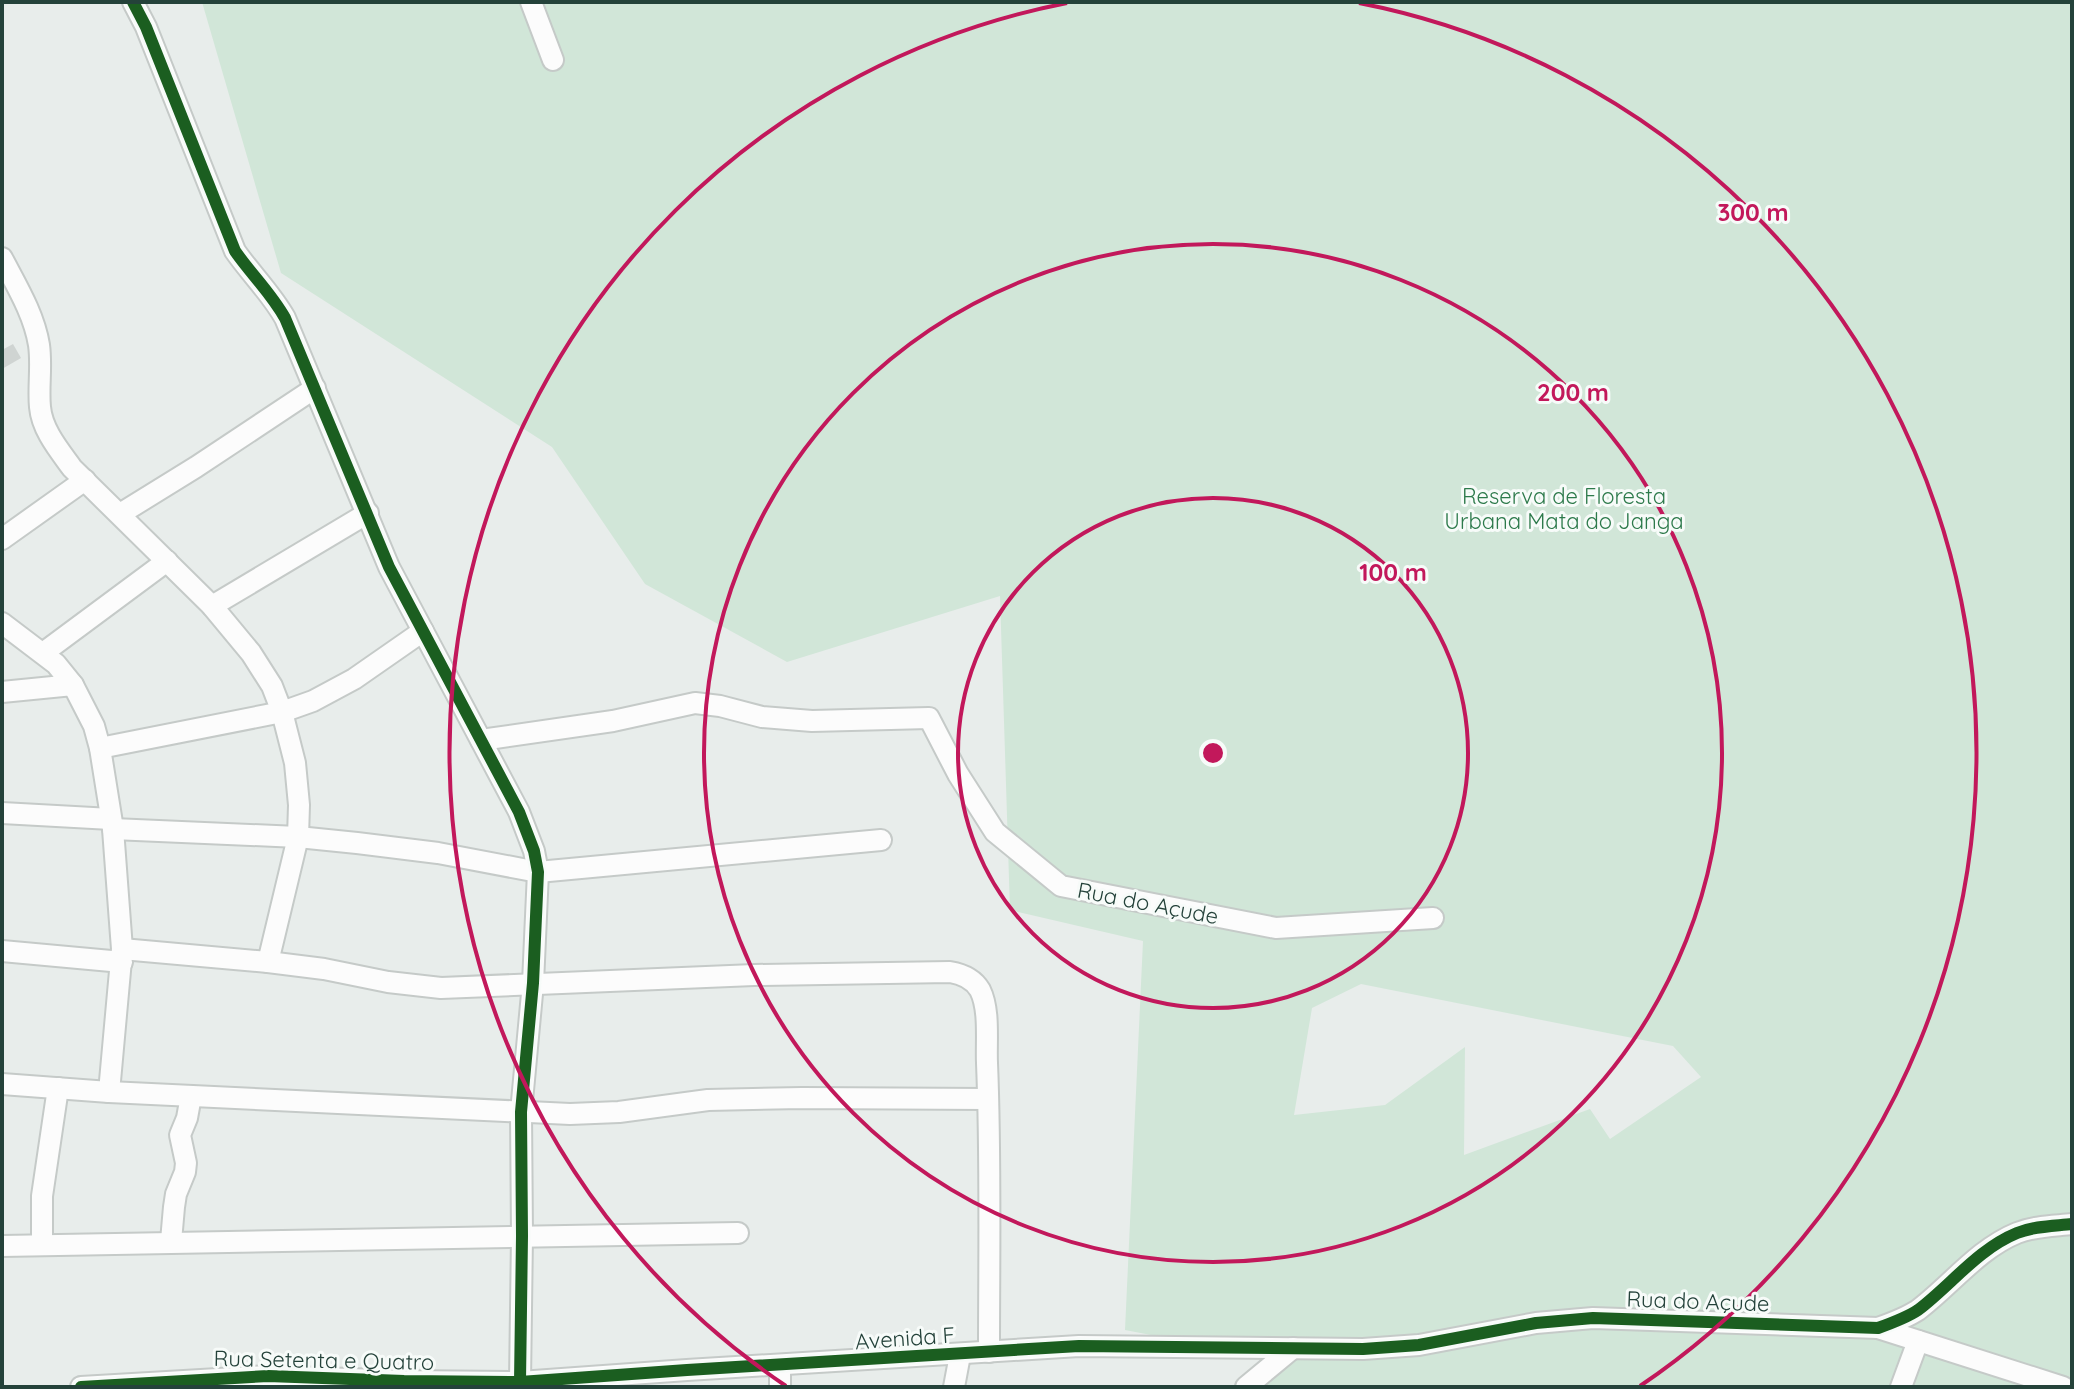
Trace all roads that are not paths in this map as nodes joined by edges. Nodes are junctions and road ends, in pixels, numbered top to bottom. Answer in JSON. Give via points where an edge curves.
{"nodes":[{"id":1,"x":133,"y":2,"type":"edge"},
{"id":2,"x":531,"y":2,"type":"edge"},
{"id":3,"x":553,"y":60,"type":"dead end"},
{"id":4,"x":2,"y":258,"type":"edge"},
{"id":5,"x":315,"y":388,"type":"junction"},
{"id":6,"x":85,"y":480,"type":"junction"},
{"id":7,"x":368,"y":513,"type":"junction"},
{"id":8,"x":120,"y":514,"type":"junction"},
{"id":9,"x":2,"y":539,"type":"edge"},
{"id":10,"x":167,"y":561,"type":"junction"},
{"id":11,"x":212,"y":606,"type":"junction"},
{"id":12,"x":2,"y":623,"type":"edge"},
{"id":13,"x":423,"y":631,"type":"junction"},
{"id":14,"x":43,"y":653,"type":"junction"},
{"id":15,"x":73,"y":685,"type":"junction"},
{"id":16,"x":2,"y":692,"type":"edge"},
{"id":17,"x":282,"y":712,"type":"junction"},
{"id":18,"x":481,"y":740,"type":"junction"},
{"id":19,"x":100,"y":748,"type":"junction"},
{"id":20,"x":2,"y":813,"type":"edge"},
{"id":21,"x":112,"y":824,"type":"junction"},
{"id":22,"x":298,"y":837,"type":"junction"},
{"id":23,"x":881,"y":840,"type":"dead end"},
{"id":24,"x":538,"y":872,"type":"junction"},
{"id":25,"x":1433,"y":918,"type":"dead end"},
{"id":26,"x":2,"y":951,"type":"edge"},
{"id":27,"x":122,"y":955,"type":"junction"},
{"id":28,"x":268,"y":962,"type":"junction"},
{"id":29,"x":533,"y":983,"type":"junction"},
{"id":30,"x":2,"y":1084,"type":"edge"},
{"id":31,"x":58,"y":1088,"type":"junction"},
{"id":32,"x":109,"y":1092,"type":"junction"},
{"id":33,"x":191,"y":1096,"type":"junction"},
{"id":34,"x":988,"y":1099,"type":"junction"},
{"id":35,"x":521,"y":1112,"type":"junction"},
{"id":36,"x":2072,"y":1224,"type":"edge"},
{"id":37,"x":738,"y":1233,"type":"dead end"},
{"id":38,"x":522,"y":1236,"type":"junction"},
{"id":39,"x":171,"y":1241,"type":"junction"},
{"id":40,"x":42,"y":1244,"type":"junction"},
{"id":41,"x":2,"y":1246,"type":"edge"},
{"id":42,"x":1878,"y":1328,"type":"junction"},
{"id":43,"x":1918,"y":1341,"type":"junction"},
{"id":44,"x":1293,"y":1348,"type":"junction"},
{"id":45,"x":989,"y":1352,"type":"junction"},
{"id":46,"x":960,"y":1355,"type":"junction"},
{"id":47,"x":780,"y":1366,"type":"junction"},
{"id":48,"x":2026,"y":1381,"type":"edge"},
{"id":49,"x":518,"y":1384,"type":"edge"},
{"id":50,"x":138,"y":1385,"type":"edge"},
{"id":51,"x":81,"y":1387,"type":"edge"},
{"id":52,"x":780,"y":1387,"type":"edge"},
{"id":53,"x":954,"y":1387,"type":"edge"},
{"id":54,"x":1246,"y":1387,"type":"edge"},
{"id":55,"x":1901,"y":1387,"type":"edge"},
{"id":56,"x":2063,"y":1387,"type":"edge"}],
"edges":[{"from":1,"to":5,"type":"street","via":[[235,251],[275,300]]},
{"from":2,"to":3,"type":"street"},
{"from":4,"to":6,"type":"street","via":[[39,342],[42,420]]},
{"from":5,"to":7,"type":"street"},
{"from":5,"to":8,"type":"street"},
{"from":6,"to":8,"type":"street"},
{"from":6,"to":9,"type":"street"},
{"from":7,"to":11,"type":"street"},
{"from":7,"to":13,"type":"street"},
{"from":8,"to":10,"type":"street"},
{"from":10,"to":11,"type":"street"},
{"from":10,"to":14,"type":"street"},
{"from":11,"to":17,"type":"street","via":[[251,653]]},
{"from":12,"to":14,"type":"street"},
{"from":13,"to":17,"type":"street","via":[[354,679]]},
{"from":13,"to":18,"type":"street"},
{"from":14,"to":15,"type":"street"},
{"from":15,"to":16,"type":"street"},
{"from":15,"to":19,"type":"street"},
{"from":17,"to":19,"type":"street"},
{"from":17,"to":22,"type":"street","via":[[295,763]]},
{"from":18,"to":24,"type":"street","via":[[519,812]]},
{"from":18,"to":25,"type":"street","name":"Rua do Açude","via":[[695,703],[812,721],[929,718],[995,832],[1061,886],[1276,928]]},
{"from":19,"to":21,"type":"street"},
{"from":20,"to":21,"type":"street"},
{"from":21,"to":22,"type":"street"},
{"from":21,"to":27,"type":"street"},
{"from":22,"to":24,"type":"street","via":[[438,853]]},
{"from":22,"to":28,"type":"street"},
{"from":23,"to":24,"type":"street"},
{"from":24,"to":29,"type":"street"},
{"from":26,"to":27,"type":"street"},
{"from":27,"to":28,"type":"street"},
{"from":27,"to":32,"type":"street"},
{"from":28,"to":29,"type":"street","via":[[441,988]]},
{"from":29,"to":34,"type":"street","via":[[964,975],[980,991],[985,1010]]},
{"from":29,"to":35,"type":"street"},
{"from":30,"to":31,"type":"street"},
{"from":31,"to":32,"type":"street"},
{"from":31,"to":40,"type":"street","via":[[42,1196]]},
{"from":32,"to":33,"type":"street"},
{"from":33,"to":35,"type":"street"},
{"from":33,"to":39,"type":"street","via":[[180,1135],[186,1163]]},
{"from":34,"to":35,"type":"street","via":[[708,1100],[619,1112]]},
{"from":34,"to":45,"type":"street"},
{"from":35,"to":38,"type":"street"},
{"from":36,"to":42,"type":"street","name":"Rua do Açude","via":[[2013,1234],[1916,1311]]},
{"from":37,"to":38,"type":"street"},
{"from":38,"to":39,"type":"street"},
{"from":38,"to":49,"type":"street"},
{"from":39,"to":40,"type":"street"},
{"from":40,"to":41,"type":"street"},
{"from":42,"to":43,"type":"street"},
{"from":42,"to":44,"type":"street","name":"Rua do Açude","via":[[1593,1318],[1419,1345]]},
{"from":43,"to":48,"type":"street"},
{"from":43,"to":55,"type":"street"},
{"from":44,"to":45,"type":"street","name":"Avenida F","via":[[1079,1346]]},
{"from":44,"to":54,"type":"street"},
{"from":45,"to":46,"type":"street","name":"Avenida F"},
{"from":46,"to":47,"type":"street","name":"Avenida F"},
{"from":46,"to":53,"type":"street"},
{"from":47,"to":49,"type":"street","name":"Avenida F"},
{"from":47,"to":52,"type":"street"},
{"from":48,"to":56,"type":"street"},
{"from":49,"to":50,"type":"street","name":"Rua Setenta e Quatro","via":[[268,1376]]},
{"from":50,"to":51,"type":"street","name":"Rua Setenta e Quatro"}]}
